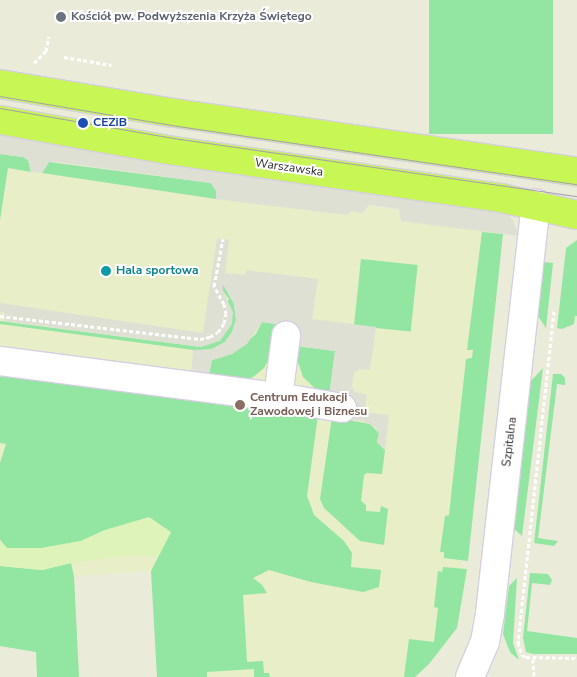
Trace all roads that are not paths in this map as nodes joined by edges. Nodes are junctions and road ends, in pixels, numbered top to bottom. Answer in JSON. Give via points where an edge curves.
{"nodes":[{"id":1,"x":0,"y":84,"type":"edge"},
{"id":2,"x":0,"y":120,"type":"edge"},
{"id":3,"x":577,"y":172,"type":"edge"},
{"id":4,"x":536,"y":204,"type":"junction"},
{"id":5,"x":577,"y":215,"type":"edge"},
{"id":6,"x":286,"y":336,"type":"dead end"},
{"id":7,"x":0,"y":362,"type":"edge"},
{"id":8,"x":278,"y":397,"type":"junction"},
{"id":9,"x":342,"y":408,"type":"dead end"},
{"id":10,"x":470,"y":677,"type":"edge"}],
"edges":[{"from":1,"to":3,"type":"main road"},
{"from":2,"to":4,"type":"main road","name":"Warszawska","via":[[168,150]]},
{"from":4,"to":5,"type":"main road","name":"Warszawska"},
{"from":4,"to":10,"type":"street","name":"Szpitalna","via":[[490,613],[485,642]]},
{"from":6,"to":8,"type":"street"},
{"from":7,"to":8,"type":"street"},
{"from":8,"to":9,"type":"street"}]}
